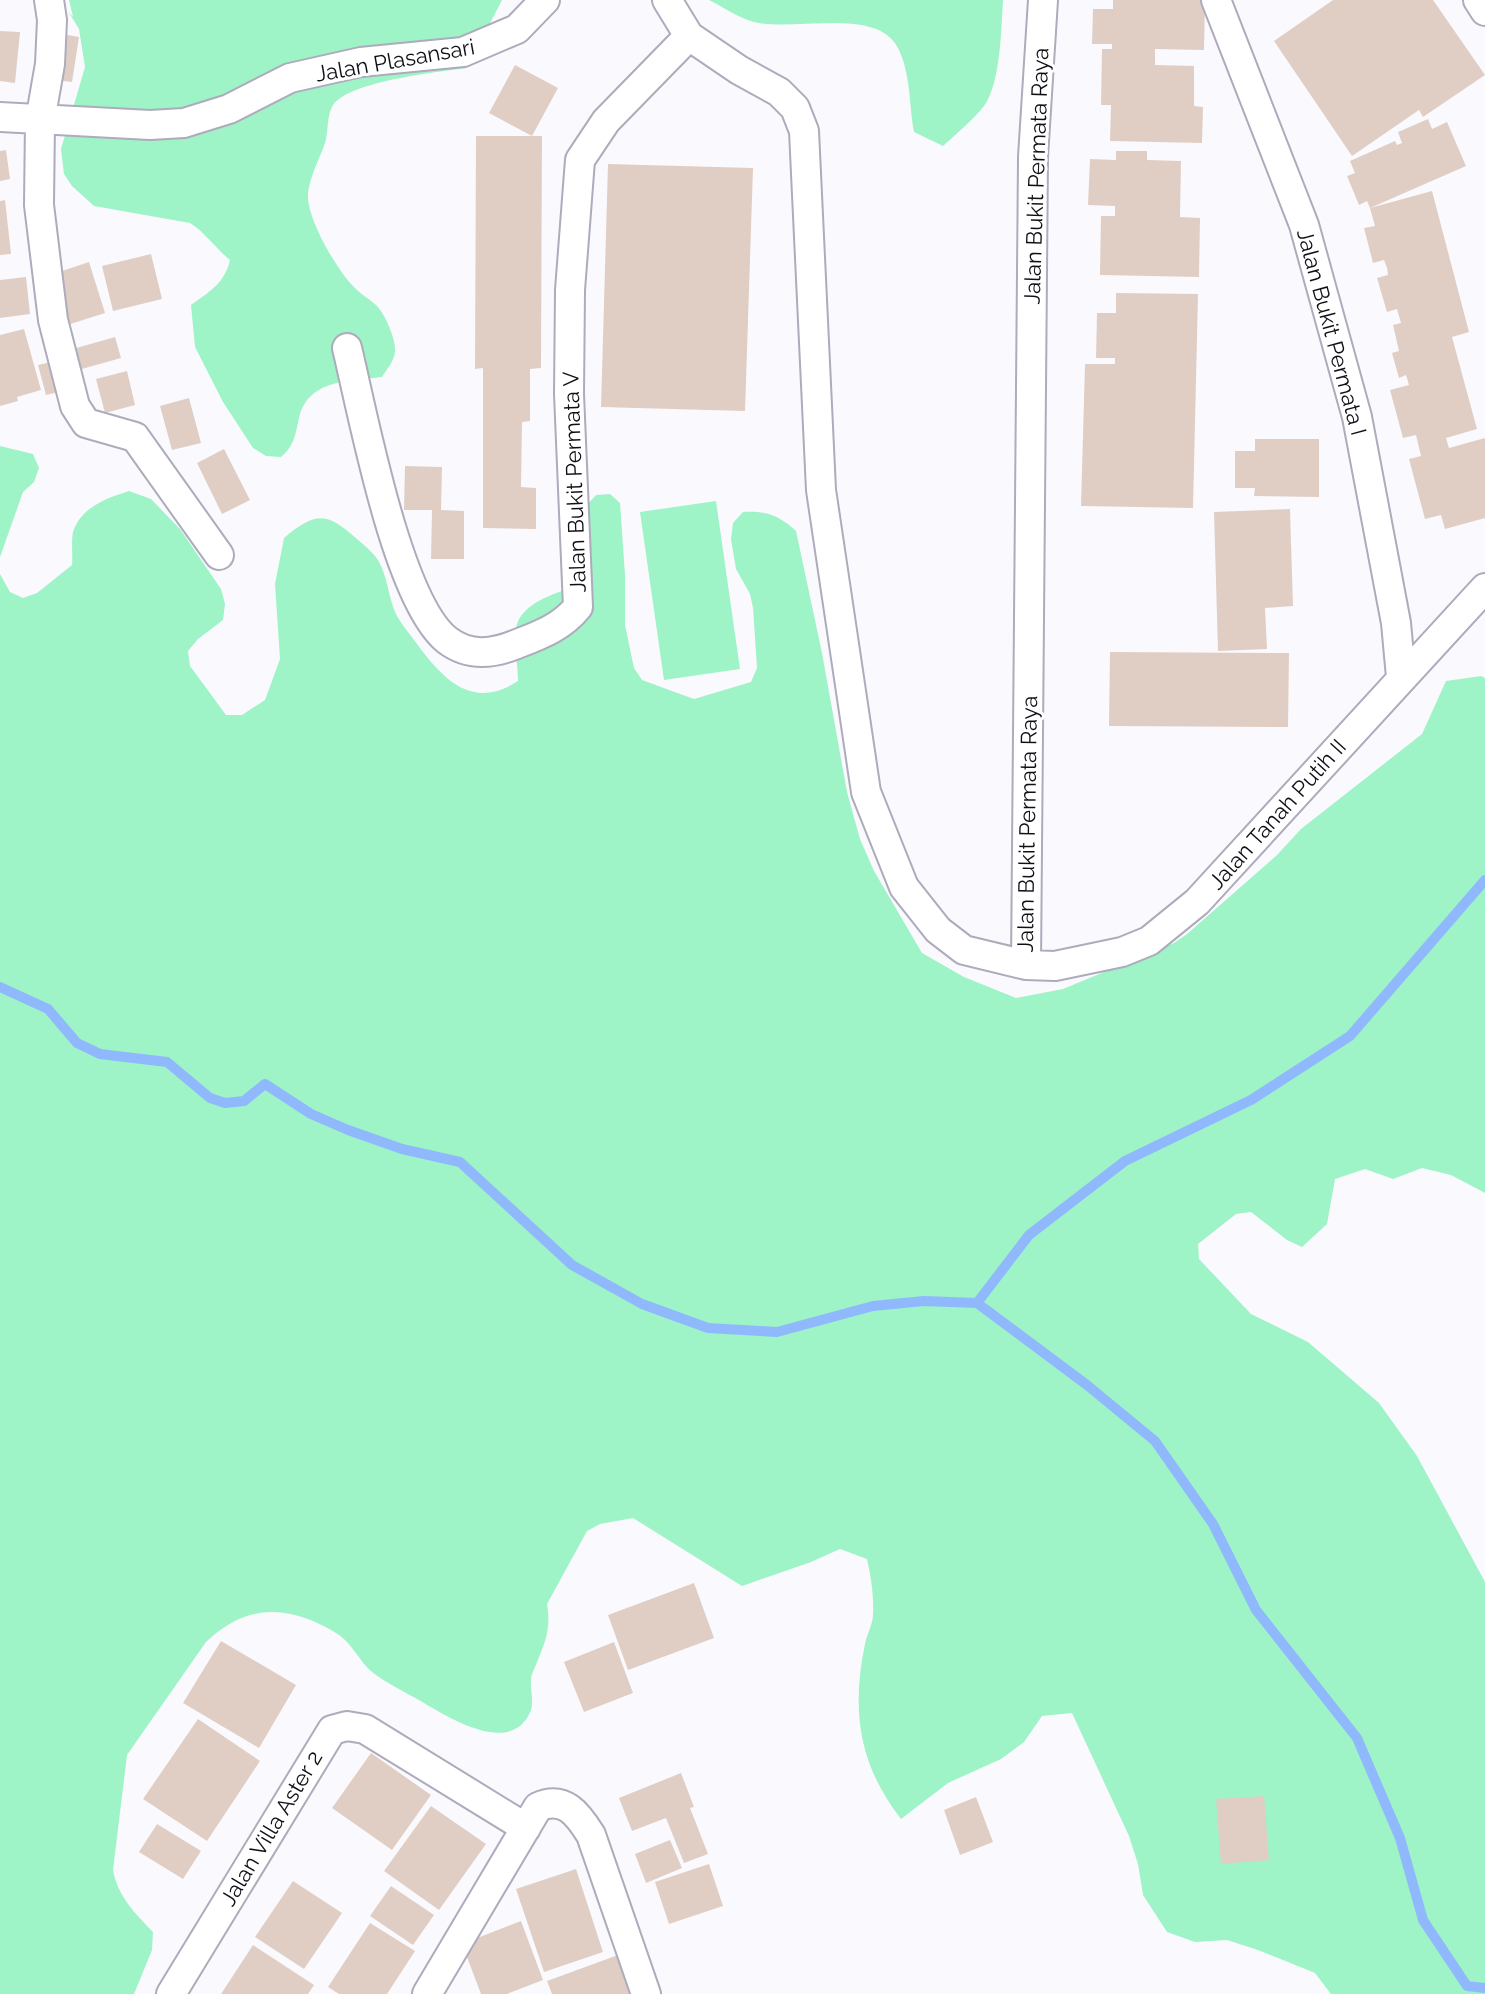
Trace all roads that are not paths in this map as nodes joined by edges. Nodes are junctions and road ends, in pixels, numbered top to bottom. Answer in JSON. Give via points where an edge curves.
{"nodes":[{"id":1,"x":49,"y":0,"type":"edge"},
{"id":2,"x":545,"y":0,"type":"edge"},
{"id":3,"x":667,"y":0,"type":"edge"},
{"id":4,"x":1043,"y":0,"type":"edge"},
{"id":5,"x":1216,"y":0,"type":"edge"},
{"id":6,"x":1478,"y":0,"type":"edge"},
{"id":7,"x":1485,"y":11,"type":"edge"},
{"id":8,"x":689,"y":36,"type":"junction"},
{"id":9,"x":0,"y":117,"type":"edge"},
{"id":10,"x":40,"y":121,"type":"junction"},
{"id":11,"x":347,"y":348,"type":"dead end"},
{"id":12,"x":219,"y":555,"type":"dead end"},
{"id":13,"x":1485,"y":588,"type":"edge"},
{"id":14,"x":1401,"y":677,"type":"junction"},
{"id":15,"x":1026,"y":965,"type":"junction"},
{"id":16,"x":526,"y":1828,"type":"junction"},
{"id":17,"x":430,"y":1992,"type":"edge"},
{"id":18,"x":171,"y":1994,"type":"edge"},
{"id":19,"x":646,"y":1994,"type":"edge"}],
"edges":[{"from":1,"to":10,"type":"street","via":[[50,64]]},
{"from":2,"to":10,"type":"street","name":"Jalan Plasansari","via":[[517,29],[463,52],[361,62],[290,78],[229,109],[184,123]]},
{"from":3,"to":8,"type":"street","name":"Jalan Bukit Permata Raya"},
{"from":4,"to":15,"type":"street","name":"Jalan Bukit Permata Raya","via":[[1033,157]]},
{"from":5,"to":14,"type":"street","name":"Jalan Bukit Permata I","via":[[1304,225],[1357,417],[1394,609]]},
{"from":6,"to":7,"type":"street"},
{"from":8,"to":11,"type":"street","name":"Jalan Bukit Permata V","via":[[606,121],[580,160],[569,394],[578,607],[563,622],[501,650],[480,653],[446,640],[413,592]]},
{"from":8,"to":15,"type":"street","name":"Jalan Bukit Permata Raya","via":[[779,92],[795,108],[804,131],[821,490],[866,792],[904,887],[938,930],[964,950]]},
{"from":9,"to":10,"type":"street","name":"Jalan Plasansari"},
{"from":10,"to":12,"type":"street","via":[[39,205],[46,280],[75,406],[86,423],[135,437]]},
{"from":13,"to":14,"type":"street","name":"Jalan Tanah Putih II"},
{"from":14,"to":15,"type":"street","name":"Jalan Tanah Putih II","via":[[1197,902],[1149,941],[1055,966]]},
{"from":16,"to":17,"type":"street"},
{"from":16,"to":18,"type":"street","name":"Jalan Villa Aster 2","via":[[365,1729],[332,1730]]},
{"from":16,"to":19,"type":"street","via":[[546,1803],[567,1805],[580,1817],[591,1835]]}]}
